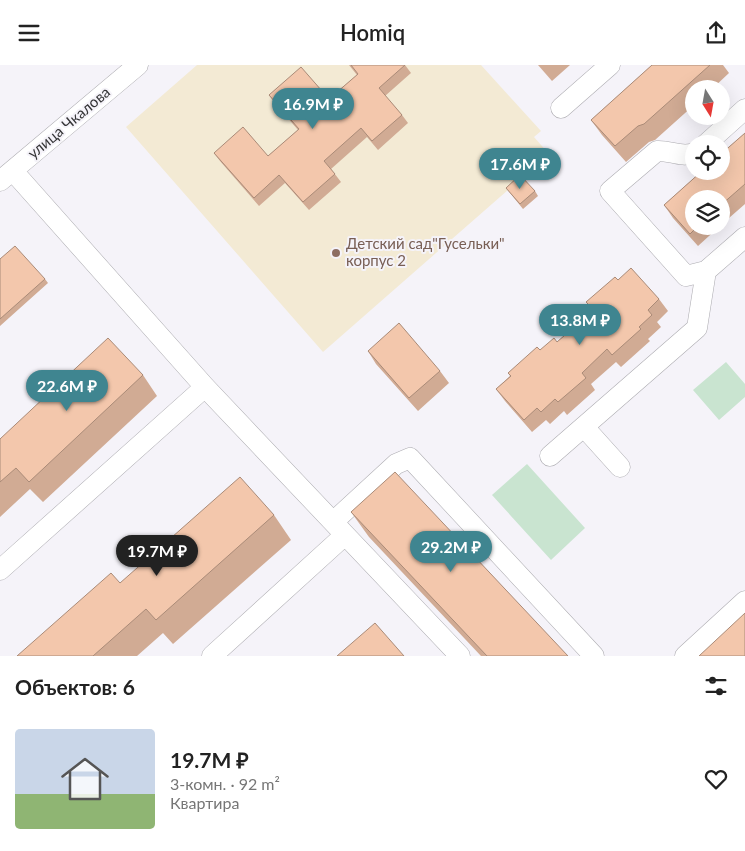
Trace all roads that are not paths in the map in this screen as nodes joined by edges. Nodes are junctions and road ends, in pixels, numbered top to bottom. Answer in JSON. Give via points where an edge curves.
{"nodes":[{"id":1,"x":138,"y":65,"type":"edge"},
{"id":2,"x":610,"y":65,"type":"edge"},
{"id":3,"x":561,"y":108,"type":"dead end"},
{"id":4,"x":745,"y":109,"type":"edge"},
{"id":5,"x":716,"y":135,"type":"edge"},
{"id":6,"x":685,"y":155,"type":"edge"},
{"id":7,"x":6,"y":176,"type":"edge"},
{"id":8,"x":745,"y":237,"type":"edge"},
{"id":9,"x":706,"y":271,"type":"junction"},
{"id":10,"x":686,"y":276,"type":"junction"},
{"id":11,"x":702,"y":294,"type":"junction"},
{"id":12,"x":205,"y":387,"type":"junction"},
{"id":13,"x":584,"y":427,"type":"junction"},
{"id":14,"x":550,"y":456,"type":"dead end"},
{"id":15,"x":620,"y":467,"type":"dead end"},
{"id":16,"x":339,"y":528,"type":"junction"},
{"id":17,"x":0,"y":570,"type":"edge"},
{"id":18,"x":745,"y":601,"type":"edge"},
{"id":19,"x":212,"y":656,"type":"edge"},
{"id":20,"x":460,"y":656,"type":"edge"},
{"id":21,"x":594,"y":656,"type":"edge"},
{"id":22,"x":685,"y":656,"type":"edge"}],
"edges":[{"from":1,"to":7,"type":"street","name":"улица Чкалова"},
{"from":2,"to":3,"type":"street"},
{"from":4,"to":5,"type":"street"},
{"from":6,"to":10,"type":"street","via":[[657,151],[610,191]]},
{"from":7,"to":12,"type":"street"},
{"from":8,"to":9,"type":"street"},
{"from":9,"to":10,"type":"street"},
{"from":9,"to":11,"type":"street"},
{"from":10,"to":11,"type":"street"},
{"from":11,"to":13,"type":"street","via":[[697,328]]},
{"from":12,"to":16,"type":"street"},
{"from":12,"to":17,"type":"street"},
{"from":13,"to":14,"type":"street"},
{"from":13,"to":15,"type":"street"},
{"from":16,"to":19,"type":"street"},
{"from":16,"to":20,"type":"street"},
{"from":16,"to":21,"type":"street","via":[[396,464],[410,458]]},
{"from":18,"to":22,"type":"street"}]}
